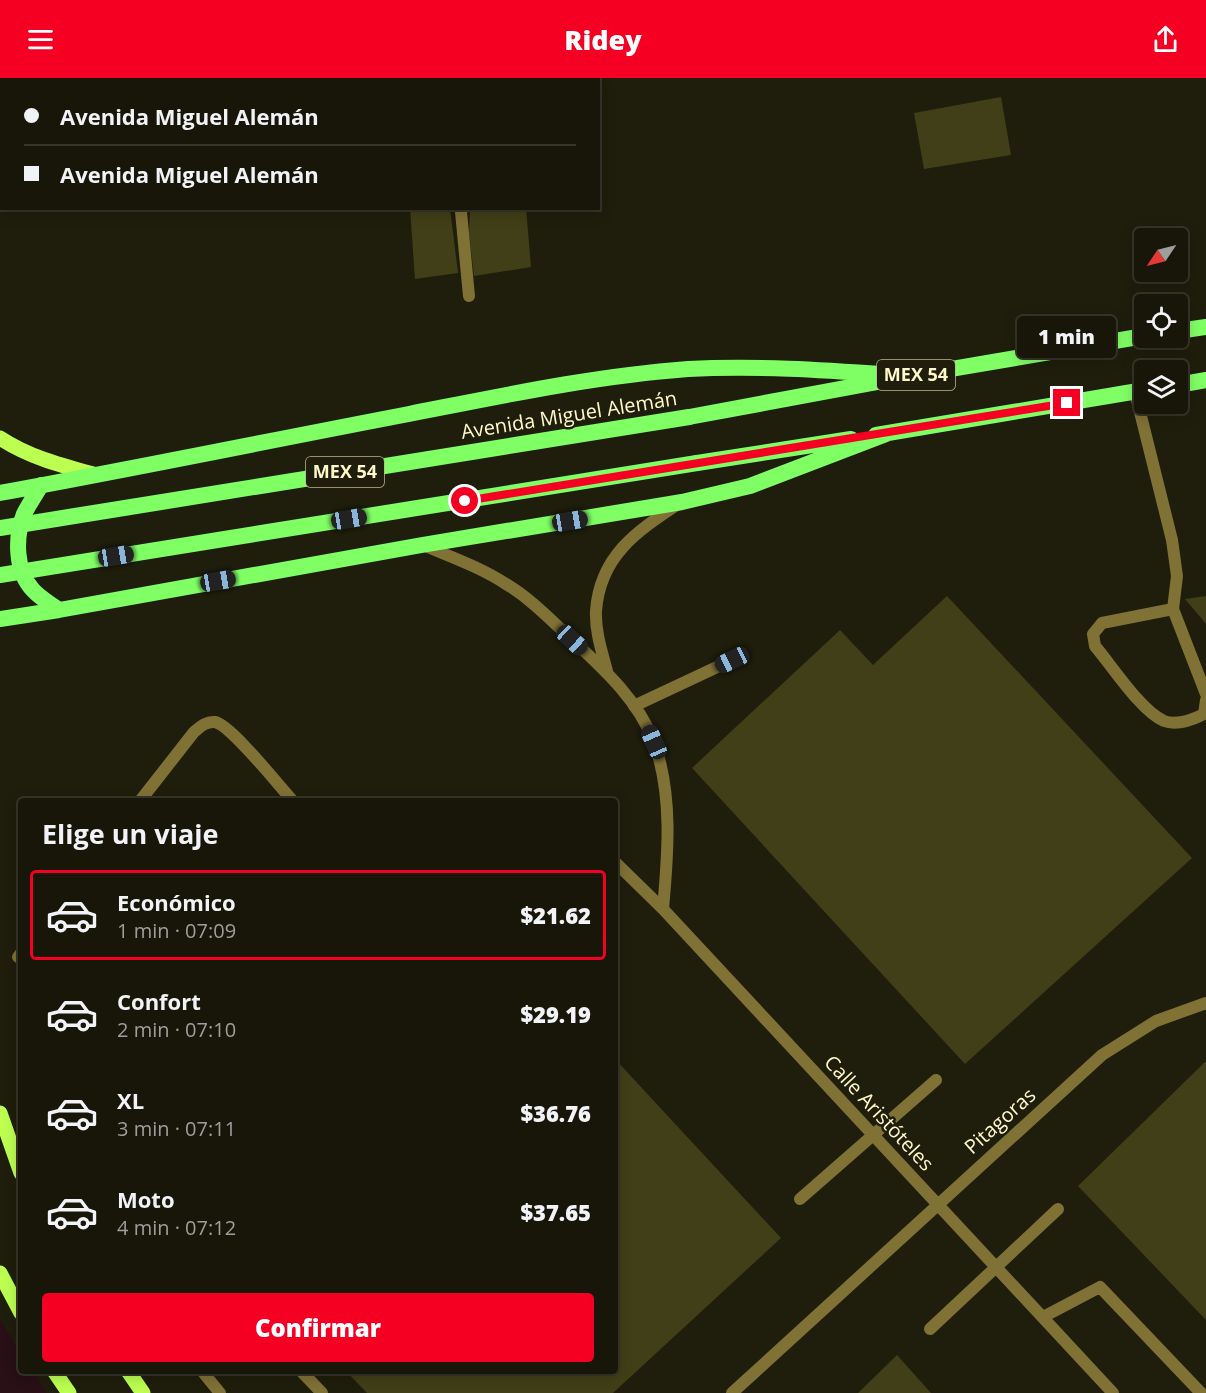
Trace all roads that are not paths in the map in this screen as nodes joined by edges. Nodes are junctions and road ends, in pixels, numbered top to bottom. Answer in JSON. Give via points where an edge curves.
{"nodes":[{"id":1,"x":462,"y":210,"type":"edge"},
{"id":2,"x":468,"y":296,"type":"dead end"},
{"id":3,"x":1206,"y":327,"type":"edge"},
{"id":4,"x":1188,"y":330,"type":"edge"},
{"id":5,"x":1134,"y":338,"type":"edge"},
{"id":6,"x":910,"y":376,"type":"junction"},
{"id":7,"x":1206,"y":380,"type":"edge"},
{"id":8,"x":1188,"y":383,"type":"edge"},
{"id":9,"x":1134,"y":392,"type":"edge"},
{"id":10,"x":1145,"y":414,"type":"edge"},
{"id":11,"x":886,"y":434,"type":"junction"},
{"id":12,"x":0,"y":438,"type":"edge"},
{"id":13,"x":93,"y":474,"type":"junction"},
{"id":14,"x":41,"y":485,"type":"junction"},
{"id":15,"x":0,"y":493,"type":"edge"},
{"id":16,"x":682,"y":502,"type":"junction"},
{"id":17,"x":0,"y":528,"type":"edge"},
{"id":18,"x":422,"y":545,"type":"junction"},
{"id":19,"x":0,"y":575,"type":"edge"},
{"id":20,"x":1173,"y":609,"type":"junction"},
{"id":21,"x":60,"y":610,"type":"junction"},
{"id":22,"x":0,"y":619,"type":"edge"},
{"id":23,"x":732,"y":660,"type":"dead end"},
{"id":24,"x":607,"y":672,"type":"junction"},
{"id":25,"x":1206,"y":694,"type":"edge"},
{"id":26,"x":1206,"y":700,"type":"edge"},
{"id":27,"x":634,"y":706,"type":"junction"},
{"id":28,"x":142,"y":798,"type":"edge"},
{"id":29,"x":290,"y":798,"type":"edge"},
{"id":30,"x":618,"y":865,"type":"edge"},
{"id":31,"x":663,"y":909,"type":"junction"},
{"id":32,"x":1206,"y":1003,"type":"edge"},
{"id":33,"x":936,"y":1080,"type":"dead end"},
{"id":34,"x":0,"y":1113,"type":"edge"},
{"id":35,"x":873,"y":1135,"type":"junction"},
{"id":36,"x":18,"y":1164,"type":"edge"},
{"id":37,"x":800,"y":1199,"type":"dead end"},
{"id":38,"x":938,"y":1204,"type":"junction"},
{"id":39,"x":1058,"y":1209,"type":"dead end"},
{"id":40,"x":996,"y":1267,"type":"junction"},
{"id":41,"x":0,"y":1273,"type":"edge"},
{"id":42,"x":18,"y":1307,"type":"edge"},
{"id":43,"x":1042,"y":1317,"type":"junction"},
{"id":44,"x":930,"y":1329,"type":"dead end"},
{"id":45,"x":56,"y":1374,"type":"edge"},
{"id":46,"x":130,"y":1374,"type":"edge"},
{"id":47,"x":204,"y":1374,"type":"edge"},
{"id":48,"x":303,"y":1374,"type":"edge"},
{"id":49,"x":318,"y":1392,"type":"edge"},
{"id":50,"x":69,"y":1393,"type":"edge"},
{"id":51,"x":143,"y":1393,"type":"edge"},
{"id":52,"x":220,"y":1393,"type":"edge"},
{"id":53,"x":732,"y":1393,"type":"edge"},
{"id":54,"x":1113,"y":1393,"type":"edge"},
{"id":55,"x":1201,"y":1393,"type":"edge"}],
"edges":[{"from":1,"to":2,"type":"lane"},
{"from":3,"to":4,"type":"highway"},
{"from":5,"to":6,"type":"highway","name":"Avenida Miguel Alemán","number":"MEX 54"},
{"from":6,"to":13,"type":"highway","via":[[801,369],[688,369],[620,377],[526,391]]},
{"from":6,"to":17,"type":"highway","name":"Avenida Miguel Alemán","number":"MEX 54","bridge":true,"via":[[689,417]]},
{"from":7,"to":8,"type":"highway"},
{"from":9,"to":11,"type":"highway","number":"MEX 54"},
{"from":10,"to":20,"type":"lane","via":[[1172,540],[1177,576]]},
{"from":11,"to":16,"type":"highway","via":[[750,486]]},
{"from":11,"to":19,"type":"highway","number":"MEX 54","bridge":true},
{"from":12,"to":13,"type":"main road","via":[[38,458]]},
{"from":13,"to":14,"type":"highway"},
{"from":14,"to":15,"type":"highway"},
{"from":14,"to":21,"type":"highway","via":[[24,513],[19,560],[32,590]]},
{"from":16,"to":18,"type":"highway"},
{"from":16,"to":24,"type":"lane","via":[[622,546],[608,569],[596,611]]},
{"from":18,"to":21,"type":"highway"},
{"from":18,"to":24,"type":"lane","via":[[484,570],[507,584]]},
{"from":20,"to":25,"type":"lane"},
{"from":20,"to":26,"type":"lane","via":[[1102,623],[1093,634],[1095,646],[1149,712],[1166,722],[1189,722],[1204,714]]},
{"from":21,"to":22,"type":"highway"},
{"from":23,"to":27,"type":"lane"},
{"from":24,"to":27,"type":"lane"},
{"from":27,"to":31,"type":"lane","via":[[645,722],[661,766],[669,850]]},
{"from":28,"to":29,"type":"lane","via":[[194,732],[213,722],[229,730]]},
{"from":30,"to":31,"type":"lane","name":"Calle Aristóteles"},
{"from":31,"to":35,"type":"lane","name":"Calle Aristóteles"},
{"from":32,"to":38,"type":"lane","name":"Pitagoras","via":[[1156,1021],[1102,1055]]},
{"from":33,"to":35,"type":"lane"},
{"from":34,"to":36,"type":"main road"},
{"from":35,"to":37,"type":"lane"},
{"from":35,"to":38,"type":"lane","name":"Calle Aristóteles"},
{"from":38,"to":40,"type":"lane","name":"Calle Aristóteles"},
{"from":38,"to":53,"type":"lane","name":"Pitagoras"},
{"from":39,"to":40,"type":"lane"},
{"from":40,"to":43,"type":"lane","name":"Calle Aristóteles"},
{"from":40,"to":44,"type":"lane"},
{"from":41,"to":42,"type":"main road"},
{"from":43,"to":54,"type":"lane","name":"Calle Aristóteles"},
{"from":43,"to":55,"type":"lane","via":[[1100,1287]]},
{"from":45,"to":50,"type":"main road"},
{"from":46,"to":51,"type":"main road"},
{"from":47,"to":52,"type":"lane"},
{"from":48,"to":49,"type":"lane"}]}
